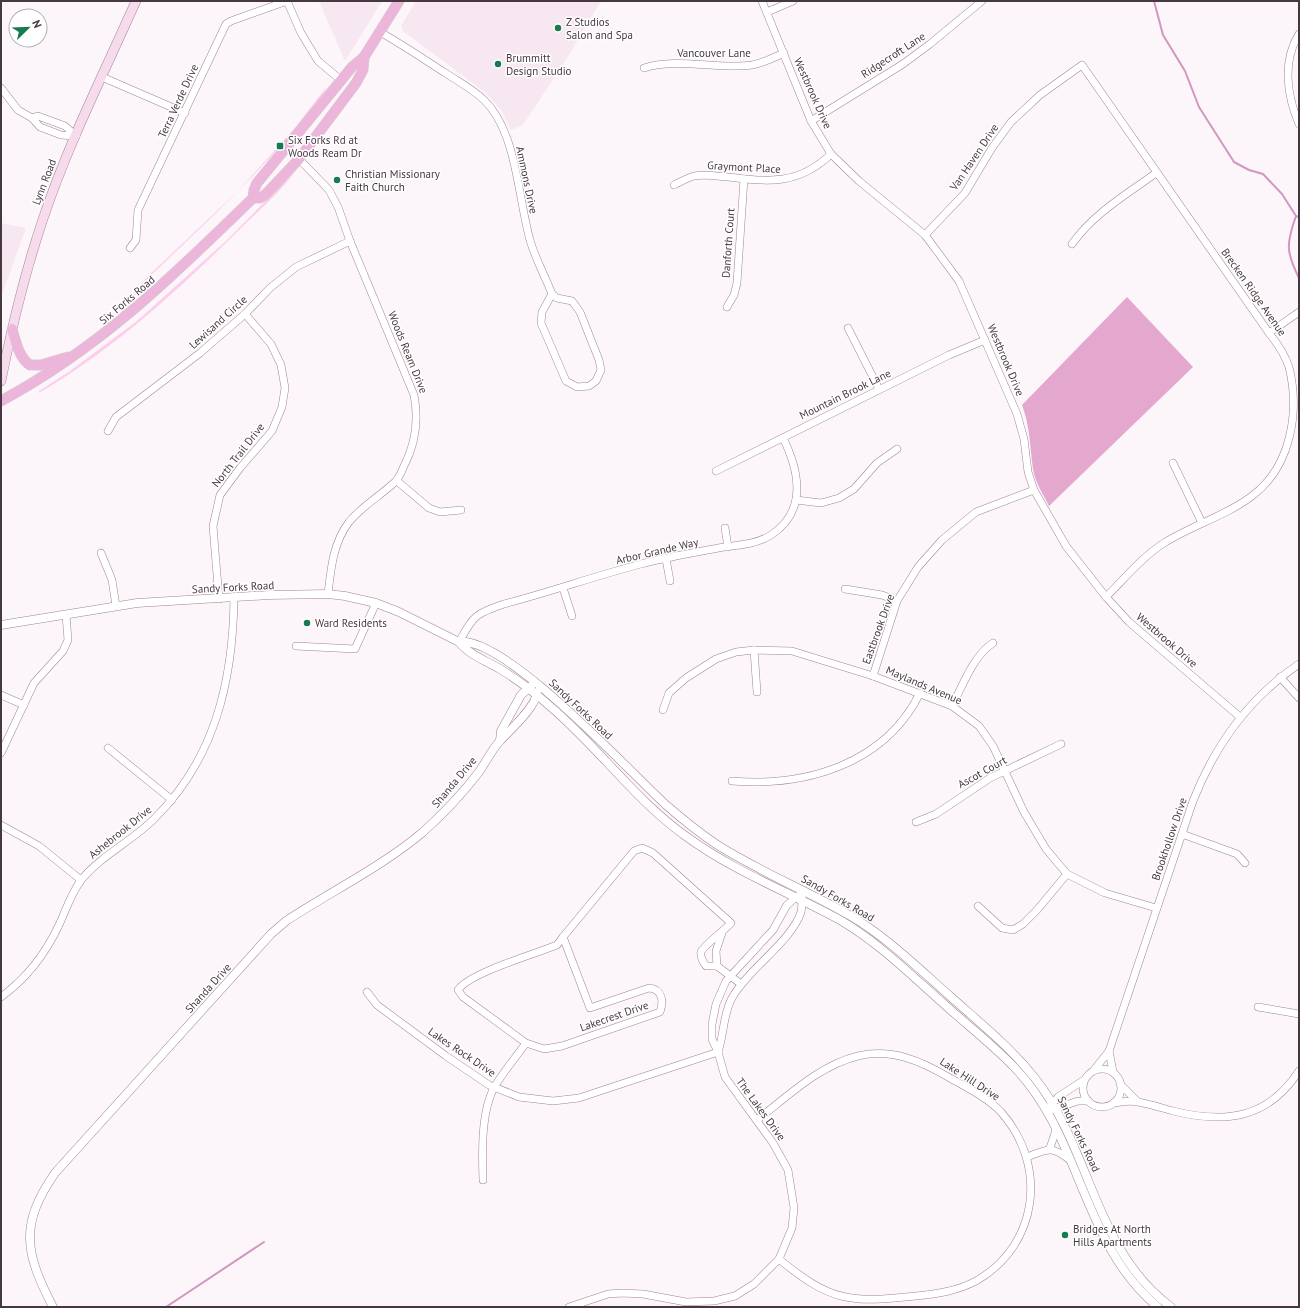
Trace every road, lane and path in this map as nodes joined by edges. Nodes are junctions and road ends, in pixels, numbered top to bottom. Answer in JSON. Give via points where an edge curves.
{"nodes":[{"id":1,"x":136,"y":1,"type":"edge"},
{"id":2,"x":287,"y":1,"type":"edge"},
{"id":3,"x":399,"y":1,"type":"edge"},
{"id":4,"x":762,"y":1,"type":"edge"},
{"id":5,"x":793,"y":1,"type":"edge"},
{"id":6,"x":982,"y":1,"type":"edge"},
{"id":7,"x":767,"y":12,"type":"junction"},
{"id":8,"x":380,"y":32,"type":"junction"},
{"id":9,"x":1299,"y":34,"type":"edge"},
{"id":10,"x":784,"y":54,"type":"junction"},
{"id":11,"x":364,"y":57,"type":"junction"},
{"id":12,"x":1082,"y":65,"type":"joint"},
{"id":13,"x":644,"y":68,"type":"dead end"},
{"id":14,"x":102,"y":77,"type":"junction"},
{"id":15,"x":342,"y":81,"type":"junction"},
{"id":16,"x":1,"y":88,"type":"edge"},
{"id":17,"x":185,"y":113,"type":"junction"},
{"id":18,"x":811,"y":121,"type":"junction"},
{"id":19,"x":1299,"y":124,"type":"edge"},
{"id":20,"x":76,"y":136,"type":"junction"},
{"id":21,"x":831,"y":154,"type":"junction"},
{"id":22,"x":299,"y":159,"type":"junction"},
{"id":23,"x":1156,"y":172,"type":"junction"},
{"id":24,"x":744,"y":179,"type":"junction"},
{"id":25,"x":674,"y":185,"type":"dead end"},
{"id":26,"x":253,"y":198,"type":"junction"},
{"id":27,"x":925,"y":235,"type":"junction"},
{"id":28,"x":350,"y":241,"type":"junction"},
{"id":29,"x":1072,"y":244,"type":"dead end"},
{"id":30,"x":130,"y":248,"type":"dead end"},
{"id":31,"x":552,"y":294,"type":"junction"},
{"id":32,"x":727,"y":306,"type":"dead end"},
{"id":33,"x":1299,"y":312,"type":"edge"},
{"id":34,"x":245,"y":314,"type":"junction"},
{"id":35,"x":848,"y":328,"type":"dead end"},
{"id":36,"x":12,"y":329,"type":"junction"},
{"id":37,"x":1269,"y":333,"type":"junction"},
{"id":38,"x":986,"y":340,"type":"junction"},
{"id":39,"x":74,"y":357,"type":"junction"},
{"id":40,"x":1,"y":381,"type":"edge"},
{"id":41,"x":879,"y":390,"type":"junction"},
{"id":42,"x":1,"y":400,"type":"edge"},
{"id":43,"x":108,"y":431,"type":"dead end"},
{"id":44,"x":783,"y":438,"type":"junction"},
{"id":45,"x":1292,"y":438,"type":"junction"},
{"id":46,"x":1299,"y":440,"type":"edge"},
{"id":47,"x":897,"y":449,"type":"dead end"},
{"id":48,"x":1173,"y":463,"type":"dead end"},
{"id":49,"x":716,"y":471,"type":"dead end"},
{"id":50,"x":397,"y":480,"type":"junction"},
{"id":51,"x":1034,"y":490,"type":"junction"},
{"id":52,"x":796,"y":500,"type":"junction"},
{"id":53,"x":461,"y":510,"type":"dead end"},
{"id":54,"x":1202,"y":523,"type":"junction"},
{"id":55,"x":725,"y":528,"type":"dead end"},
{"id":56,"x":728,"y":547,"type":"junction"},
{"id":57,"x":101,"y":553,"type":"dead end"},
{"id":58,"x":666,"y":559,"type":"junction"},
{"id":59,"x":670,"y":581,"type":"dead end"},
{"id":60,"x":563,"y":588,"type":"junction"},
{"id":61,"x":845,"y":589,"type":"dead end"},
{"id":62,"x":328,"y":594,"type":"junction"},
{"id":63,"x":1106,"y":597,"type":"junction"},
{"id":64,"x":234,"y":598,"type":"junction"},
{"id":65,"x":219,"y":599,"type":"junction"},
{"id":66,"x":897,"y":601,"type":"junction"},
{"id":67,"x":376,"y":603,"type":"junction"},
{"id":68,"x":116,"y":606,"type":"junction"},
{"id":69,"x":66,"y":615,"type":"junction"},
{"id":70,"x":572,"y":616,"type":"dead end"},
{"id":71,"x":1,"y":625,"type":"edge"},
{"id":72,"x":459,"y":642,"type":"junction"},
{"id":73,"x":993,"y":643,"type":"dead end"},
{"id":74,"x":296,"y":646,"type":"dead end"},
{"id":75,"x":754,"y":650,"type":"junction"},
{"id":76,"x":1299,"y":664,"type":"edge"},
{"id":77,"x":873,"y":676,"type":"junction"},
{"id":78,"x":1280,"y":677,"type":"junction"},
{"id":79,"x":537,"y":683,"type":"junction"},
{"id":80,"x":527,"y":688,"type":"junction"},
{"id":81,"x":756,"y":692,"type":"dead end"},
{"id":82,"x":920,"y":693,"type":"junction"},
{"id":83,"x":1,"y":695,"type":"edge"},
{"id":84,"x":537,"y":696,"type":"junction"},
{"id":85,"x":1299,"y":698,"type":"edge"},
{"id":86,"x":24,"y":705,"type":"junction"},
{"id":87,"x":952,"y":706,"type":"junction"},
{"id":88,"x":663,"y":710,"type":"dead end"},
{"id":89,"x":1240,"y":717,"type":"junction"},
{"id":90,"x":500,"y":741,"type":"junction"},
{"id":91,"x":1061,"y":744,"type":"dead end"},
{"id":92,"x":108,"y":748,"type":"dead end"},
{"id":93,"x":1,"y":753,"type":"edge"},
{"id":94,"x":1005,"y":772,"type":"junction"},
{"id":95,"x":732,"y":781,"type":"dead end"},
{"id":96,"x":172,"y":800,"type":"junction"},
{"id":97,"x":916,"y":822,"type":"dead end"},
{"id":98,"x":1,"y":826,"type":"edge"},
{"id":99,"x":1182,"y":834,"type":"junction"},
{"id":100,"x":1245,"y":863,"type":"dead end"},
{"id":101,"x":1067,"y":874,"type":"junction"},
{"id":102,"x":81,"y":880,"type":"junction"},
{"id":103,"x":803,"y":890,"type":"junction"},
{"id":104,"x":798,"y":900,"type":"junction"},
{"id":105,"x":978,"y":906,"type":"dead end"},
{"id":106,"x":1156,"y":908,"type":"junction"},
{"id":107,"x":722,"y":933,"type":"junction"},
{"id":108,"x":563,"y":937,"type":"junction"},
{"id":109,"x":711,"y":941,"type":"junction"},
{"id":110,"x":717,"y":947,"type":"junction"},
{"id":111,"x":717,"y":966,"type":"junction"},
{"id":112,"x":731,"y":976,"type":"junction"},
{"id":113,"x":741,"y":984,"type":"junction"},
{"id":114,"x":367,"y":992,"type":"dead end"},
{"id":115,"x":1,"y":998,"type":"edge"},
{"id":116,"x":1258,"y":1007,"type":"dead end"},
{"id":117,"x":1299,"y":1014,"type":"edge"},
{"id":118,"x":526,"y":1043,"type":"junction"},
{"id":119,"x":1109,"y":1051,"type":"junction"},
{"id":120,"x":718,"y":1052,"type":"junction"},
{"id":121,"x":1094,"y":1070,"type":"junction"},
{"id":122,"x":1299,"y":1071,"type":"edge"},
{"id":123,"x":1113,"y":1072,"type":"junction"},
{"id":124,"x":1083,"y":1082,"type":"junction"},
{"id":125,"x":1120,"y":1086,"type":"junction"},
{"id":126,"x":494,"y":1087,"type":"junction"},
{"id":127,"x":1088,"y":1101,"type":"junction"},
{"id":128,"x":1137,"y":1101,"type":"junction"},
{"id":129,"x":1114,"y":1103,"type":"junction"},
{"id":130,"x":1054,"y":1106,"type":"junction"},
{"id":131,"x":1047,"y":1111,"type":"junction"},
{"id":132,"x":757,"y":1120,"type":"junction"},
{"id":133,"x":1056,"y":1130,"type":"junction"},
{"id":134,"x":1050,"y":1148,"type":"junction"},
{"id":135,"x":1027,"y":1157,"type":"junction"},
{"id":136,"x":1070,"y":1160,"type":"junction"},
{"id":137,"x":483,"y":1180,"type":"dead end"},
{"id":138,"x":779,"y":1259,"type":"junction"},
{"id":139,"x":53,"y":1307,"type":"edge"},
{"id":140,"x":569,"y":1307,"type":"edge"},
{"id":141,"x":1158,"y":1307,"type":"edge"},
{"id":142,"x":1171,"y":1307,"type":"edge"}],
"edges":[{"from":1,"to":14,"type":"main road","name":"Lynn Road"},
{"from":2,"to":15,"type":"street","via":[[318,61]]},
{"from":2,"to":17,"type":"street","name":"Terra Verde Drive","via":[[226,24]]},
{"from":3,"to":8,"type":"main road","name":"Six Forks Road"},
{"from":4,"to":7,"type":"street","name":"Westbrook Drive"},
{"from":5,"to":7,"type":"street"},
{"from":6,"to":18,"type":"street","name":"Ridgecroft Lane","via":[[904,64]]},
{"from":7,"to":10,"type":"street","name":"Westbrook Drive"},
{"from":8,"to":11,"type":"main road","name":"Six Forks Road"},
{"from":8,"to":31,"type":"street","name":"Ammons Drive","via":[[462,84],[484,100],[492,110],[512,152],[522,211],[531,243]]},
{"from":9,"to":19,"type":"street","via":[[1291,54],[1288,88],[1292,108]]},
{"from":10,"to":13,"type":"street","name":"Vancouver Lane","via":[[753,65],[664,63]]},
{"from":10,"to":18,"type":"street","name":"Westbrook Drive"},
{"from":11,"to":15,"type":"main road","name":"Six Forks Road","via":[[356,62]]},
{"from":11,"to":22,"type":"main road","name":"Six Forks Road","via":[[363,70],[356,83]]},
{"from":12,"to":23,"type":"street","name":"Brecken Ridge Avenue"},
{"from":12,"to":27,"type":"street","name":"Van Haven Drive","via":[[1040,95],[1011,122],[965,193]]},
{"from":14,"to":17,"type":"street"},
{"from":14,"to":20,"type":"main road","name":"Lynn Road"},
{"from":15,"to":26,"type":"main road","name":"Six Forks Road","via":[[258,183]]},
{"from":16,"to":20,"type":"street","via":[[18,110],[32,118],[40,127],[61,135]]},
{"from":17,"to":30,"type":"street","name":"Terra Verde Drive","via":[[138,210],[136,240]]},
{"from":18,"to":21,"type":"street","name":"Westbrook Drive"},
{"from":20,"to":36,"type":"main road","name":"Lynn Road","via":[[44,218]]},
{"from":21,"to":24,"type":"street","name":"Graymont Place","via":[[820,165],[786,180]]},
{"from":21,"to":27,"type":"street","name":"Westbrook Drive","via":[[859,181]]},
{"from":22,"to":26,"type":"main road","name":"Six Forks Road","via":[[266,194],[260,198]]},
{"from":22,"to":28,"type":"street","name":"Woods Ream Drive","via":[[329,190]]},
{"from":23,"to":29,"type":"street","via":[[1104,210],[1083,229]]},
{"from":23,"to":37,"type":"street","name":"Brecken Ridge Avenue"},
{"from":24,"to":25,"type":"street","name":"Graymont Place","via":[[695,176]]},
{"from":24,"to":32,"type":"street","name":"Danforth Court","via":[[737,283],[734,295]]},
{"from":26,"to":39,"type":"main road","name":"Six Forks Road","via":[[152,295]]},
{"from":27,"to":38,"type":"street","name":"Westbrook Drive","via":[[959,281]]},
{"from":28,"to":34,"type":"street","name":"Lewisand Circle","via":[[296,267],[270,288]]},
{"from":28,"to":50,"type":"street","name":"Woods Ream Drive","via":[[414,395],[417,412],[416,435]]},
{"from":31,"to":31,"type":"street","via":[[557,298],[572,301],[580,312],[601,370],[596,381],[589,386],[577,388],[566,381],[541,323],[542,312]]},
{"from":33,"to":37,"type":"street"},
{"from":34,"to":43,"type":"street","name":"Lewisand Circle","via":[[200,354],[116,417]]},
{"from":34,"to":65,"type":"street","name":"North Trail Drive","via":[[271,344],[281,365],[285,388],[282,407],[272,431],[220,495],[213,526]]},
{"from":35,"to":41,"type":"street"},
{"from":36,"to":39,"type":"main road","via":[[20,352],[30,366]]},
{"from":36,"to":40,"type":"main road","name":"Lynn Road"},
{"from":37,"to":45,"type":"street","name":"Brecken Ridge Avenue","via":[[1289,366],[1295,387],[1296,411]]},
{"from":38,"to":41,"type":"street","name":"Mountain Brook Lane","via":[[949,355]]},
{"from":38,"to":51,"type":"street","name":"Westbrook Drive","via":[[1017,414]]},
{"from":39,"to":42,"type":"main road","name":"Six Forks Road"},
{"from":41,"to":44,"type":"street","name":"Mountain Brook Lane"},
{"from":44,"to":49,"type":"street","name":"Mountain Brook Lane"},
{"from":44,"to":52,"type":"street","name":"Arbor Grande Way","via":[[798,479]]},
{"from":45,"to":46,"type":"street"},
{"from":45,"to":54,"type":"street","name":"Brecken Ridge Avenue","via":[[1271,477],[1253,496]]},
{"from":47,"to":52,"type":"street","via":[[877,463],[854,489],[839,498],[821,503]]},
{"from":48,"to":54,"type":"street"},
{"from":50,"to":53,"type":"street","via":[[429,508],[440,512]]},
{"from":50,"to":62,"type":"street","name":"Woods Ream Drive","via":[[349,522],[339,539],[331,562]]},
{"from":51,"to":63,"type":"street","name":"Westbrook Drive","via":[[1066,546]]},
{"from":51,"to":66,"type":"street","name":"Eastbrook Drive","via":[[976,512],[942,540],[918,568]]},
{"from":52,"to":56,"type":"street","name":"Arbor Grande Way","via":[[789,516],[771,535],[752,543]]},
{"from":54,"to":63,"type":"street","name":"Brecken Ridge Avenue","via":[[1151,552]]},
{"from":55,"to":56,"type":"street"},
{"from":56,"to":58,"type":"street","name":"Arbor Grande Way"},
{"from":57,"to":68,"type":"street","via":[[112,580]]},
{"from":58,"to":59,"type":"street"},
{"from":58,"to":60,"type":"street","name":"Arbor Grande Way","via":[[642,563]]},
{"from":60,"to":70,"type":"street"},
{"from":60,"to":72,"type":"street","name":"Arbor Grande Way","via":[[484,611],[472,619]]},
{"from":61,"to":66,"type":"street","via":[[882,595]]},
{"from":62,"to":64,"type":"street","name":"Sandy Forks Road"},
{"from":62,"to":67,"type":"street","name":"Sandy Forks Road"},
{"from":63,"to":89,"type":"street","name":"Westbrook Drive","via":[[1157,647]]},
{"from":64,"to":65,"type":"street","name":"Sandy Forks Road"},
{"from":64,"to":96,"type":"street","name":"Ashebrook Drive","via":[[228,673],[218,718],[197,764]]},
{"from":65,"to":68,"type":"street","name":"Sandy Forks Road"},
{"from":66,"to":77,"type":"street","name":"Eastbrook Drive"},
{"from":67,"to":72,"type":"street","name":"Sandy Forks Road"},
{"from":67,"to":74,"type":"street","via":[[355,649]]},
{"from":68,"to":69,"type":"street","name":"Sandy Forks Road"},
{"from":69,"to":71,"type":"street","name":"Sandy Forks Road"},
{"from":69,"to":86,"type":"street","via":[[68,640],[63,651],[34,683]]},
{"from":72,"to":79,"type":"street","name":"Sandy Forks Road","via":[[467,641],[486,650]]},
{"from":72,"to":80,"type":"street","name":"Sandy Forks Road","via":[[465,651],[501,669]]},
{"from":73,"to":87,"type":"street","via":[[978,657]]},
{"from":75,"to":77,"type":"street","name":"Maylands Avenue","via":[[792,651]]},
{"from":75,"to":81,"type":"street"},
{"from":75,"to":88,"type":"street","name":"Maylands Avenue","via":[[736,652],[716,659],[686,678],[669,693]]},
{"from":76,"to":78,"type":"street","name":"Brookhollow Drive"},
{"from":77,"to":82,"type":"street","name":"Maylands Avenue"},
{"from":78,"to":85,"type":"street"},
{"from":78,"to":89,"type":"street","name":"Brookhollow Drive"},
{"from":79,"to":80,"type":"street"},
{"from":79,"to":84,"type":"street"},
{"from":79,"to":103,"type":"street","name":"Sandy Forks Road","via":[[688,823],[717,845]]},
{"from":80,"to":84,"type":"street","name":"Sandy Forks Road"},
{"from":80,"to":90,"type":"street","name":"Shanda Drive","via":[[501,731]]},
{"from":82,"to":87,"type":"street","name":"Maylands Avenue"},
{"from":82,"to":95,"type":"street","via":[[910,713],[890,736],[872,750],[839,766],[808,777],[781,781]]},
{"from":83,"to":86,"type":"street"},
{"from":84,"to":90,"type":"street","name":"Shanda Drive"},
{"from":84,"to":104,"type":"street","name":"Sandy Forks Road","via":[[572,725],[636,792],[685,836],[721,860]]},
{"from":86,"to":93,"type":"street"},
{"from":87,"to":94,"type":"street","name":"Maylands Avenue","via":[[979,726],[993,746]]},
{"from":89,"to":99,"type":"street","name":"Brookhollow Drive","via":[[1202,776]]},
{"from":90,"to":139,"type":"street","name":"Shanda Drive","via":[[467,786],[424,831],[286,921],[271,934],[56,1173],[38,1200],[32,1218],[29,1243],[35,1271]]},
{"from":91,"to":94,"type":"street","name":"Ascot Court"},
{"from":92,"to":96,"type":"street"},
{"from":94,"to":97,"type":"street","name":"Ascot Court","via":[[974,788],[928,818]]},
{"from":94,"to":101,"type":"street","name":"Maylands Avenue","via":[[1024,812],[1046,849]]},
{"from":96,"to":102,"type":"street","name":"Ashebrook Drive","via":[[154,820],[93,867]]},
{"from":98,"to":102,"type":"street","via":[[39,846]]},
{"from":99,"to":100,"type":"street","via":[[1237,854]]},
{"from":99,"to":106,"type":"street","name":"Brookhollow Drive"},
{"from":101,"to":105,"type":"street","via":[[1037,910],[1013,930],[1002,928]]},
{"from":101,"to":106,"type":"street","name":"Maylands Avenue","via":[[1105,893]]},
{"from":102,"to":115,"type":"street","name":"Ashebrook Drive","via":[[46,950],[27,976]]},
{"from":103,"to":104,"type":"street","name":"The Lakes Drive"},
{"from":103,"to":130,"type":"street","name":"Sandy Forks Road","via":[[867,926],[898,951],[1005,1046],[1034,1076]]},
{"from":104,"to":112,"type":"street","name":"The Lakes Drive","via":[[787,905],[773,930]]},
{"from":104,"to":113,"type":"street","name":"The Lakes Drive","via":[[801,912],[794,925]]},
{"from":104,"to":131,"type":"street","name":"Sandy Forks Road","via":[[859,932],[912,975],[1015,1068]]},
{"from":106,"to":119,"type":"street","name":"Brookhollow Drive"},
{"from":107,"to":108,"type":"street","name":"Lakecrest Drive","via":[[731,923],[653,853],[642,848],[634,851]]},
{"from":107,"to":109,"type":"street"},
{"from":107,"to":110,"type":"street","name":"Lakecrest Drive"},
{"from":108,"to":118,"type":"street","name":"Lakecrest Drive","via":[[557,945],[484,973],[461,984],[458,990],[463,997]]},
{"from":108,"to":118,"type":"street","name":"Lakecrest Drive","via":[[590,1008],[649,988],[654,988],[661,995],[663,1004],[660,1012],[562,1046],[544,1049]]},
{"from":109,"to":110,"type":"street"},
{"from":109,"to":111,"type":"street","via":[[701,952],[702,961],[706,966]]},
{"from":110,"to":111,"type":"street","name":"Lakecrest Drive"},
{"from":111,"to":112,"type":"street"},
{"from":112,"to":113,"type":"street"},
{"from":112,"to":120,"type":"street","name":"The Lakes Drive","via":[[726,981],[716,1004],[712,1024],[712,1038]]},
{"from":113,"to":120,"type":"street","name":"The Lakes Drive","via":[[731,1000]]},
{"from":114,"to":126,"type":"street","name":"Lakes Rock Drive","via":[[377,1005],[446,1056]]},
{"from":116,"to":117,"type":"street"},
{"from":118,"to":126,"type":"street"},
{"from":119,"to":121,"type":"street","name":"Brookhollow Drive"},
{"from":119,"to":123,"type":"street","name":"Brookhollow Drive"},
{"from":120,"to":126,"type":"street","name":"Lakes Rock Drive","via":[[579,1098],[553,1101],[519,1097]]},
{"from":120,"to":132,"type":"street","name":"The Lakes Drive","via":[[725,1077],[732,1090]]},
{"from":121,"to":123,"type":"street","via":[[1104,1069]]},
{"from":121,"to":124,"type":"street","name":"Brookhollow Drive"},
{"from":122,"to":128,"type":"street","via":[[1284,1090],[1265,1105],[1230,1118],[1186,1114]]},
{"from":123,"to":125,"type":"street","name":"Brookhollow Drive"},
{"from":124,"to":127,"type":"street","via":[[1083,1093]]},
{"from":124,"to":130,"type":"street","name":"Brookhollow Drive"},
{"from":125,"to":128,"type":"street","name":"Brookhollow Drive"},
{"from":125,"to":129,"type":"street"},
{"from":126,"to":137,"type":"street","via":[[484,1120]]},
{"from":127,"to":129,"type":"street","via":[[1097,1107]]},
{"from":127,"to":130,"type":"street"},
{"from":128,"to":129,"type":"street"},
{"from":130,"to":131,"type":"street"},
{"from":130,"to":142,"type":"street","name":"Sandy Forks Road","via":[[1116,1244],[1142,1281]]},
{"from":131,"to":133,"type":"street","name":"Sandy Forks Road"},
{"from":132,"to":135,"type":"street","name":"Lake Hill Drive","via":[[837,1062],[880,1052],[928,1065],[973,1091],[1000,1111],[1017,1132]]},
{"from":132,"to":138,"type":"street","name":"The Lakes Drive","via":[[788,1170],[791,1184],[794,1208],[792,1228]]},
{"from":133,"to":134,"type":"street"},
{"from":133,"to":136,"type":"street","name":"Sandy Forks Road"},
{"from":134,"to":135,"type":"street"},
{"from":134,"to":136,"type":"street"},
{"from":135,"to":138,"type":"street","name":"Lake Hill Drive","via":[[1032,1185],[1025,1224],[1015,1243],[998,1263],[961,1288],[939,1294],[877,1300],[850,1299],[817,1287]]},
{"from":136,"to":141,"type":"street","name":"Sandy Forks Road","via":[[1114,1257],[1131,1282]]},
{"from":138,"to":140,"type":"street","name":"The Lakes Drive","via":[[754,1284],[735,1296],[714,1301],[686,1302],[643,1294],[612,1293]]}]}
